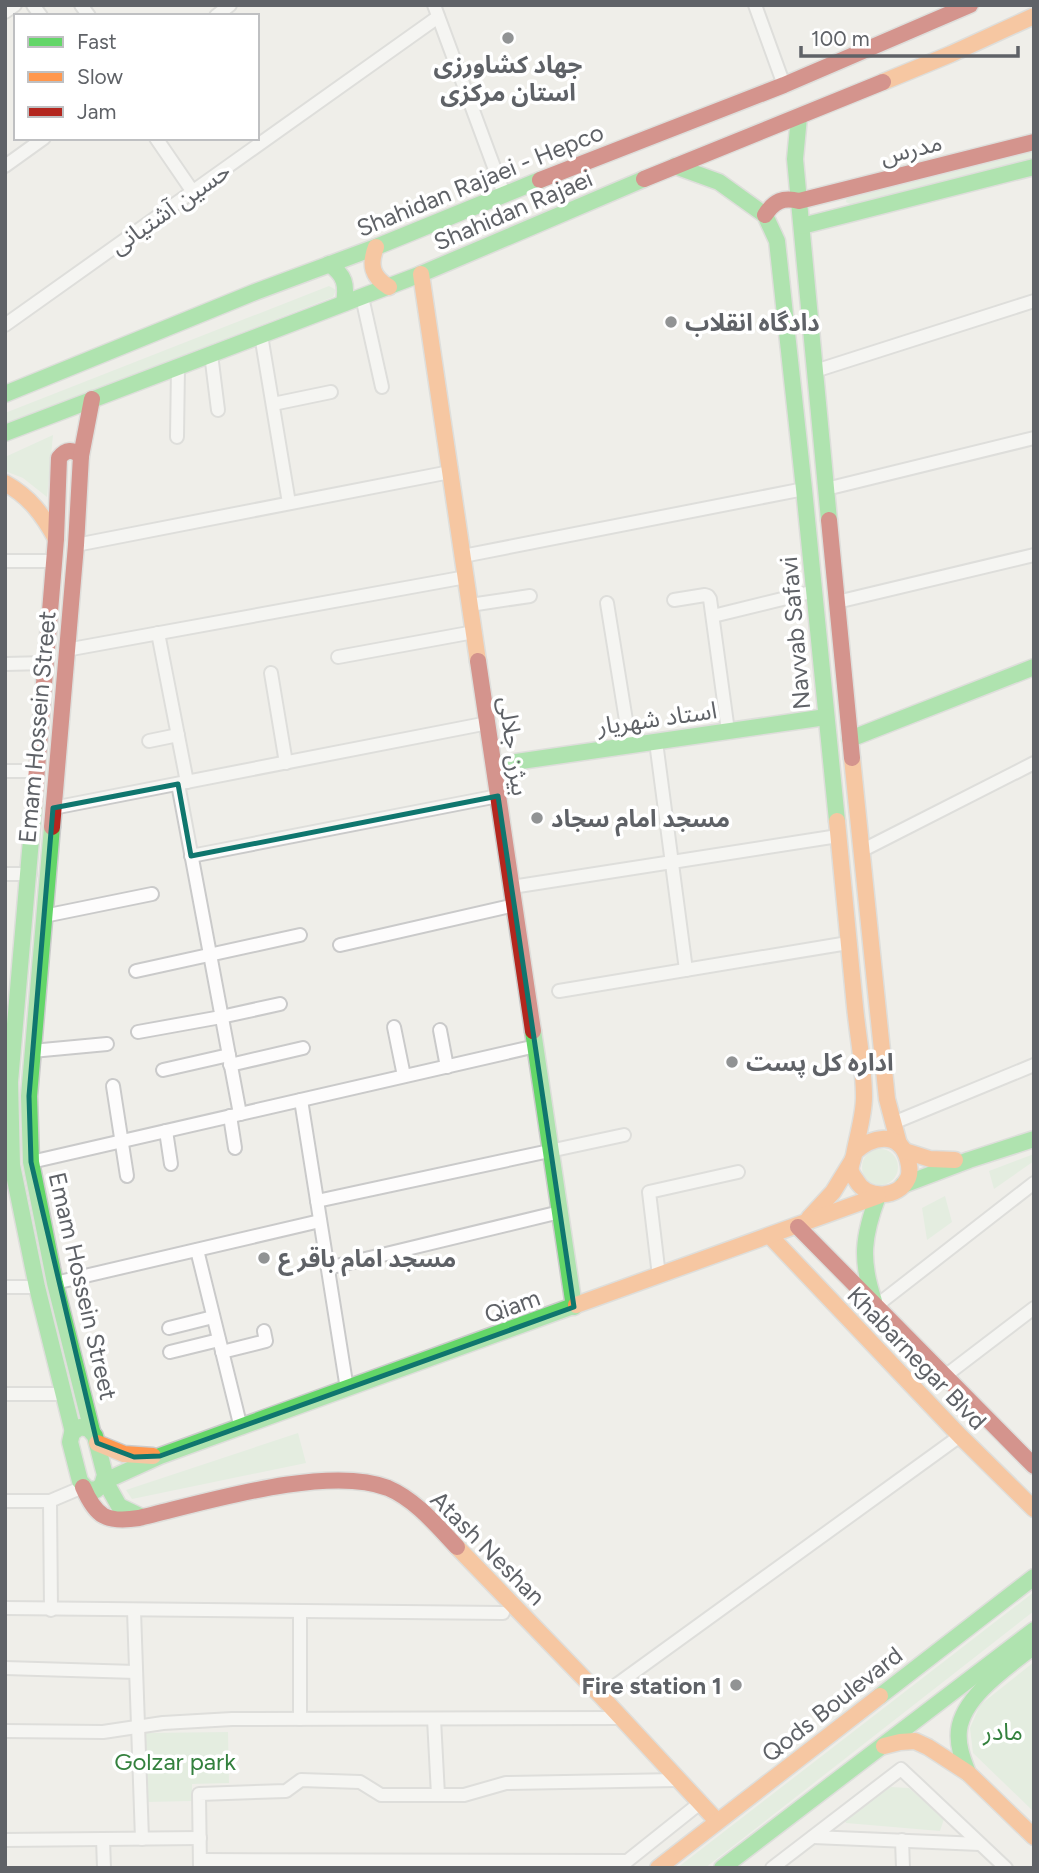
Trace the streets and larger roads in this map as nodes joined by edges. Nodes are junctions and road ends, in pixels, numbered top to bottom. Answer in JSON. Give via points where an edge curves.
{"nodes":[{"id":1,"x":15,"y":5,"type":"edge"},
{"id":2,"x":755,"y":5,"type":"edge"},
{"id":3,"x":970,"y":5,"type":"edge"},
{"id":4,"x":436,"y":11,"type":"edge"},
{"id":5,"x":5,"y":12,"type":"edge"},
{"id":6,"x":1034,"y":16,"type":"edge"},
{"id":7,"x":784,"y":85,"type":"junction"},
{"id":8,"x":799,"y":117,"type":"junction"},
{"id":9,"x":41,"y":140,"type":"edge"},
{"id":10,"x":157,"y":140,"type":"edge"},
{"id":11,"x":1034,"y":142,"type":"edge"},
{"id":12,"x":5,"y":166,"type":"edge"},
{"id":13,"x":676,"y":166,"type":"junction"},
{"id":14,"x":1034,"y":167,"type":"edge"},
{"id":15,"x":193,"y":192,"type":"junction"},
{"id":16,"x":504,"y":194,"type":"junction"},
{"id":17,"x":799,"y":201,"type":"junction"},
{"id":18,"x":765,"y":215,"type":"junction"},
{"id":19,"x":802,"y":226,"type":"junction"},
{"id":20,"x":376,"y":247,"type":"junction"},
{"id":21,"x":329,"y":264,"type":"junction"},
{"id":22,"x":421,"y":274,"type":"junction"},
{"id":23,"x":389,"y":286,"type":"junction"},
{"id":24,"x":362,"y":297,"type":"junction"},
{"id":25,"x":1034,"y":301,"type":"edge"},
{"id":26,"x":344,"y":303,"type":"junction"},
{"id":27,"x":5,"y":325,"type":"edge"},
{"id":28,"x":261,"y":335,"type":"junction"},
{"id":29,"x":211,"y":354,"type":"junction"},
{"id":30,"x":178,"y":367,"type":"junction"},
{"id":31,"x":815,"y":371,"type":"junction"},
{"id":32,"x":382,"y":387,"type":"dead end"},
{"id":33,"x":331,"y":392,"type":"dead end"},
{"id":34,"x":5,"y":394,"type":"edge"},
{"id":35,"x":92,"y":399,"type":"junction"},
{"id":36,"x":272,"y":404,"type":"junction"},
{"id":37,"x":218,"y":410,"type":"dead end"},
{"id":38,"x":5,"y":433,"type":"edge"},
{"id":39,"x":177,"y":437,"type":"dead end"},
{"id":40,"x":1034,"y":438,"type":"edge"},
{"id":41,"x":81,"y":456,"type":"junction"},
{"id":42,"x":450,"y":472,"type":"junction"},
{"id":43,"x":5,"y":483,"type":"edge"},
{"id":44,"x":804,"y":489,"type":"junction"},
{"id":45,"x":826,"y":489,"type":"junction"},
{"id":46,"x":289,"y":503,"type":"junction"},
{"id":47,"x":56,"y":539,"type":"junction"},
{"id":48,"x":76,"y":545,"type":"junction"},
{"id":49,"x":1034,"y":555,"type":"edge"},
{"id":50,"x":463,"y":556,"type":"junction"},
{"id":51,"x":5,"y":561,"type":"edge"},
{"id":52,"x":54,"y":561,"type":"junction"},
{"id":53,"x":466,"y":578,"type":"junction"},
{"id":54,"x":814,"y":591,"type":"junction"},
{"id":55,"x":530,"y":596,"type":"dead end"},
{"id":56,"x":674,"y":600,"type":"dead end"},
{"id":57,"x":837,"y":602,"type":"junction"},
{"id":58,"x":607,"y":603,"type":"dead end"},
{"id":59,"x":470,"y":604,"type":"junction"},
{"id":60,"x":713,"y":616,"type":"junction"},
{"id":61,"x":474,"y":632,"type":"junction"},
{"id":62,"x":158,"y":634,"type":"junction"},
{"id":63,"x":66,"y":650,"type":"junction"},
{"id":64,"x":338,"y":657,"type":"dead end"},
{"id":65,"x":47,"y":663,"type":"junction"},
{"id":66,"x":5,"y":664,"type":"edge"},
{"id":67,"x":1034,"y":667,"type":"edge"},
{"id":68,"x":271,"y":673,"type":"dead end"},
{"id":69,"x":826,"y":717,"type":"junction"},
{"id":70,"x":488,"y":723,"type":"junction"},
{"id":71,"x":728,"y":731,"type":"junction"},
{"id":72,"x":178,"y":736,"type":"junction"},
{"id":73,"x":850,"y":739,"type":"junction"},
{"id":74,"x":149,"y":741,"type":"dead end"},
{"id":75,"x":656,"y":742,"type":"junction"},
{"id":76,"x":630,"y":745,"type":"junction"},
{"id":77,"x":286,"y":763,"type":"junction"},
{"id":78,"x":1034,"y":763,"type":"edge"},
{"id":79,"x":494,"y":765,"type":"junction"},
{"id":80,"x":5,"y":771,"type":"edge"},
{"id":81,"x":38,"y":771,"type":"junction"},
{"id":82,"x":182,"y":783,"type":"junction"},
{"id":83,"x":498,"y":796,"type":"junction"},
{"id":84,"x":53,"y":808,"type":"junction"},
{"id":85,"x":838,"y":836,"type":"junction"},
{"id":86,"x":861,"y":851,"type":"junction"},
{"id":87,"x":191,"y":856,"type":"junction"},
{"id":88,"x":672,"y":862,"type":"junction"},
{"id":89,"x":5,"y":874,"type":"edge"},
{"id":90,"x":30,"y":874,"type":"junction"},
{"id":91,"x":512,"y":887,"type":"junction"},
{"id":92,"x":152,"y":894,"type":"dead end"},
{"id":93,"x":515,"y":905,"type":"junction"},
{"id":94,"x":44,"y":916,"type":"junction"},
{"id":95,"x":300,"y":935,"type":"dead end"},
{"id":96,"x":848,"y":943,"type":"junction"},
{"id":97,"x":340,"y":945,"type":"dead end"},
{"id":98,"x":210,"y":954,"type":"junction"},
{"id":99,"x":686,"y":970,"type":"junction"},
{"id":100,"x":136,"y":971,"type":"dead end"},
{"id":101,"x":13,"y":976,"type":"edge"},
{"id":102,"x":559,"y":991,"type":"dead end"},
{"id":103,"x":280,"y":1004,"type":"dead end"},
{"id":104,"x":222,"y":1017,"type":"junction"},
{"id":105,"x":394,"y":1027,"type":"dead end"},
{"id":106,"x":440,"y":1030,"type":"dead end"},
{"id":107,"x":138,"y":1032,"type":"dead end"},
{"id":108,"x":107,"y":1044,"type":"dead end"},
{"id":109,"x":536,"y":1046,"type":"junction"},
{"id":110,"x":303,"y":1048,"type":"dead end"},
{"id":111,"x":32,"y":1051,"type":"junction"},
{"id":112,"x":230,"y":1060,"type":"junction"},
{"id":113,"x":1034,"y":1065,"type":"edge"},
{"id":114,"x":447,"y":1067,"type":"junction"},
{"id":115,"x":163,"y":1070,"type":"dead end"},
{"id":116,"x":404,"y":1076,"type":"junction"},
{"id":117,"x":8,"y":1082,"type":"edge"},
{"id":118,"x":113,"y":1086,"type":"dead end"},
{"id":119,"x":864,"y":1099,"type":"junction"},
{"id":120,"x":887,"y":1099,"type":"junction"},
{"id":121,"x":301,"y":1100,"type":"junction"},
{"id":122,"x":235,"y":1115,"type":"junction"},
{"id":123,"x":893,"y":1124,"type":"junction"},
{"id":124,"x":166,"y":1131,"type":"junction"},
{"id":125,"x":624,"y":1135,"type":"dead end"},
{"id":126,"x":1034,"y":1139,"type":"edge"},
{"id":127,"x":122,"y":1141,"type":"junction"},
{"id":128,"x":235,"y":1148,"type":"dead end"},
{"id":129,"x":902,"y":1148,"type":"junction"},
{"id":130,"x":551,"y":1150,"type":"junction"},
{"id":131,"x":854,"y":1156,"type":"junction"},
{"id":132,"x":969,"y":1160,"type":"junction"},
{"id":133,"x":31,"y":1162,"type":"junction"},
{"id":134,"x":171,"y":1164,"type":"dead end"},
{"id":135,"x":738,"y":1172,"type":"dead end"},
{"id":136,"x":127,"y":1176,"type":"dead end"},
{"id":137,"x":1034,"y":1183,"type":"edge"},
{"id":138,"x":904,"y":1185,"type":"junction"},
{"id":139,"x":11,"y":1188,"type":"edge"},
{"id":140,"x":878,"y":1196,"type":"junction"},
{"id":141,"x":317,"y":1201,"type":"junction"},
{"id":142,"x":560,"y":1212,"type":"junction"},
{"id":143,"x":320,"y":1221,"type":"junction"},
{"id":144,"x":798,"y":1227,"type":"junction"},
{"id":145,"x":771,"y":1236,"type":"junction"},
{"id":146,"x":197,"y":1250,"type":"junction"},
{"id":147,"x":836,"y":1267,"type":"junction"},
{"id":148,"x":328,"y":1268,"type":"junction"},
{"id":149,"x":659,"y":1276,"type":"junction"},
{"id":150,"x":55,"y":1283,"type":"junction"},
{"id":151,"x":5,"y":1287,"type":"edge"},
{"id":152,"x":37,"y":1287,"type":"junction"},
{"id":153,"x":818,"y":1287,"type":"junction"},
{"id":154,"x":876,"y":1306,"type":"junction"},
{"id":155,"x":574,"y":1307,"type":"junction"},
{"id":156,"x":1034,"y":1308,"type":"edge"},
{"id":157,"x":213,"y":1317,"type":"junction"},
{"id":158,"x":169,"y":1328,"type":"dead end"},
{"id":159,"x":264,"y":1331,"type":"dead end"},
{"id":160,"x":220,"y":1346,"type":"junction"},
{"id":161,"x":170,"y":1352,"type":"dead end"},
{"id":162,"x":945,"y":1376,"type":"junction"},
{"id":163,"x":347,"y":1389,"type":"junction"},
{"id":164,"x":5,"y":1394,"type":"edge"},
{"id":165,"x":64,"y":1394,"type":"junction"},
{"id":166,"x":240,"y":1428,"type":"junction"},
{"id":167,"x":73,"y":1432,"type":"junction"},
{"id":168,"x":960,"y":1436,"type":"junction"},
{"id":169,"x":95,"y":1437,"type":"junction"},
{"id":170,"x":160,"y":1456,"type":"junction"},
{"id":171,"x":1031,"y":1460,"type":"edge"},
{"id":172,"x":105,"y":1481,"type":"junction"},
{"id":173,"x":83,"y":1487,"type":"junction"},
{"id":174,"x":5,"y":1502,"type":"edge"},
{"id":175,"x":50,"y":1502,"type":"junction"},
{"id":176,"x":1034,"y":1509,"type":"edge"},
{"id":177,"x":142,"y":1517,"type":"junction"},
{"id":178,"x":1034,"y":1577,"type":"edge"},
{"id":179,"x":5,"y":1608,"type":"edge"},
{"id":180,"x":51,"y":1610,"type":"junction"},
{"id":181,"x":134,"y":1611,"type":"junction"},
{"id":182,"x":300,"y":1611,"type":"junction"},
{"id":183,"x":503,"y":1613,"type":"dead end"},
{"id":184,"x":1034,"y":1630,"type":"edge"},
{"id":185,"x":1034,"y":1646,"type":"edge"},
{"id":186,"x":5,"y":1668,"type":"edge"},
{"id":187,"x":136,"y":1672,"type":"junction"},
{"id":188,"x":601,"y":1696,"type":"junction"},
{"id":189,"x":621,"y":1718,"type":"junction"},
{"id":190,"x":300,"y":1719,"type":"junction"},
{"id":191,"x":434,"y":1719,"type":"junction"},
{"id":192,"x":138,"y":1727,"type":"junction"},
{"id":193,"x":5,"y":1731,"type":"edge"},
{"id":194,"x":877,"y":1748,"type":"junction"},
{"id":195,"x":968,"y":1773,"type":"junction"},
{"id":196,"x":678,"y":1780,"type":"junction"},
{"id":197,"x":438,"y":1795,"type":"junction"},
{"id":198,"x":700,"y":1803,"type":"junction"},
{"id":199,"x":717,"y":1821,"type":"junction"},
{"id":200,"x":813,"y":1837,"type":"junction"},
{"id":201,"x":1034,"y":1837,"type":"edge"},
{"id":202,"x":200,"y":1838,"type":"junction"},
{"id":203,"x":103,"y":1839,"type":"junction"},
{"id":204,"x":142,"y":1839,"type":"junction"},
{"id":205,"x":5,"y":1840,"type":"edge"},
{"id":206,"x":902,"y":1840,"type":"junction"},
{"id":207,"x":980,"y":1844,"type":"junction"},
{"id":208,"x":200,"y":1864,"type":"edge"},
{"id":209,"x":331,"y":1864,"type":"edge"},
{"id":210,"x":623,"y":1864,"type":"edge"},
{"id":211,"x":104,"y":1868,"type":"edge"},
{"id":212,"x":658,"y":1868,"type":"edge"},
{"id":213,"x":722,"y":1868,"type":"edge"},
{"id":214,"x":772,"y":1868,"type":"edge"},
{"id":215,"x":903,"y":1868,"type":"edge"},
{"id":216,"x":1006,"y":1868,"type":"edge"}],
"edges":[{"from":1,"to":5,"type":"street"},
{"from":2,"to":7,"type":"street"},
{"from":3,"to":7,"type":"street","name":"Shahidan Rajaei - Hepco"},
{"from":4,"to":15,"type":"street","name":"حسین آشتیانی"},
{"from":4,"to":16,"type":"street"},
{"from":6,"to":8,"type":"street","name":"Shahidan Rajaei"},
{"from":7,"to":16,"type":"street","name":"Shahidan Rajaei - Hepco"},
{"from":8,"to":13,"type":"street","name":"Shahidan Rajaei"},
{"from":8,"to":17,"type":"street","name":"Navvab Safavi","via":[[795,159]]},
{"from":9,"to":12,"type":"street"},
{"from":10,"to":15,"type":"street"},
{"from":11,"to":17,"type":"street","name":"مدرس"},
{"from":13,"to":18,"type":"street","via":[[719,182]]},
{"from":13,"to":22,"type":"street","name":"Shahidan Rajaei"},
{"from":14,"to":19,"type":"street","name":"مدرس"},
{"from":15,"to":27,"type":"street","name":"حسین آشتیانی"},
{"from":16,"to":20,"type":"street","name":"Shahidan Rajaei - Hepco"},
{"from":17,"to":18,"type":"street","name":"مدرس","via":[[777,200]]},
{"from":17,"to":19,"type":"street","name":"Navvab Safavi"},
{"from":18,"to":44,"type":"street","name":"Navvab Safavi","via":[[777,241]]},
{"from":19,"to":31,"type":"street","name":"Navvab Safavi"},
{"from":20,"to":21,"type":"street","name":"Shahidan Rajaei - Hepco"},
{"from":20,"to":23,"type":"street","via":[[370,259],[372,271],[379,282]]},
{"from":21,"to":26,"type":"street","via":[[345,279]]},
{"from":21,"to":34,"type":"street","name":"Shahidan Rajaei - Hepco"},
{"from":22,"to":23,"type":"street","name":"Shahidan Rajaei"},
{"from":22,"to":42,"type":"street","name":"بیژن جلالی"},
{"from":23,"to":24,"type":"street","name":"Shahidan Rajaei"},
{"from":24,"to":26,"type":"street","name":"Shahidan Rajaei"},
{"from":24,"to":32,"type":"street"},
{"from":25,"to":31,"type":"street"},
{"from":26,"to":28,"type":"street","name":"Shahidan Rajaei"},
{"from":28,"to":29,"type":"street","name":"Shahidan Rajaei"},
{"from":28,"to":36,"type":"street"},
{"from":29,"to":30,"type":"street","name":"Shahidan Rajaei"},
{"from":29,"to":37,"type":"street"},
{"from":30,"to":35,"type":"street","name":"Shahidan Rajaei"},
{"from":30,"to":39,"type":"street"},
{"from":31,"to":45,"type":"street","name":"Navvab Safavi"},
{"from":33,"to":36,"type":"street"},
{"from":35,"to":38,"type":"street","name":"Shahidan Rajaei"},
{"from":35,"to":41,"type":"street","name":"Emam Hossein Street"},
{"from":36,"to":46,"type":"street"},
{"from":40,"to":45,"type":"street"},
{"from":41,"to":47,"type":"street","name":"Emam Hossein Street","via":[[68,449],[59,458]]},
{"from":41,"to":48,"type":"street","name":"Emam Hossein Street"},
{"from":42,"to":46,"type":"street"},
{"from":42,"to":50,"type":"street","name":"بیژن جلالی"},
{"from":43,"to":47,"type":"street","via":[[38,508]]},
{"from":44,"to":50,"type":"street"},
{"from":44,"to":54,"type":"street","name":"Navvab Safavi"},
{"from":45,"to":57,"type":"street","name":"Navvab Safavi"},
{"from":46,"to":48,"type":"street"},
{"from":47,"to":52,"type":"street","name":"Emam Hossein Street"},
{"from":48,"to":63,"type":"street","name":"Emam Hossein Street"},
{"from":49,"to":57,"type":"street"},
{"from":50,"to":53,"type":"street","name":"بیژن جلالی"},
{"from":51,"to":52,"type":"street"},
{"from":52,"to":65,"type":"street","name":"Emam Hossein Street"},
{"from":53,"to":59,"type":"street","name":"بیژن جلالی"},
{"from":53,"to":62,"type":"street"},
{"from":54,"to":60,"type":"street"},
{"from":54,"to":69,"type":"street","name":"Navvab Safavi"},
{"from":55,"to":59,"type":"street"},
{"from":56,"to":60,"type":"street","via":[[708,596]]},
{"from":57,"to":73,"type":"street","name":"Navvab Safavi"},
{"from":58,"to":76,"type":"street"},
{"from":59,"to":61,"type":"street","name":"بیژن جلالی"},
{"from":60,"to":71,"type":"street"},
{"from":61,"to":64,"type":"street"},
{"from":61,"to":70,"type":"street","name":"بیژن جلالی"},
{"from":62,"to":63,"type":"street"},
{"from":62,"to":72,"type":"street"},
{"from":63,"to":84,"type":"street","name":"Emam Hossein Street"},
{"from":65,"to":66,"type":"street"},
{"from":65,"to":81,"type":"street","name":"Emam Hossein Street"},
{"from":67,"to":73,"type":"street"},
{"from":68,"to":77,"type":"street"},
{"from":69,"to":71,"type":"street","name":"استاد شهریار"},
{"from":69,"to":85,"type":"street","name":"Navvab Safavi"},
{"from":70,"to":77,"type":"street"},
{"from":70,"to":79,"type":"street","name":"بیژن جلالی"},
{"from":71,"to":75,"type":"street","name":"استاد شهریار"},
{"from":72,"to":74,"type":"street"},
{"from":72,"to":82,"type":"street"},
{"from":73,"to":86,"type":"street","name":"Navvab Safavi"},
{"from":75,"to":76,"type":"street","name":"استاد شهریار"},
{"from":75,"to":88,"type":"street"},
{"from":76,"to":79,"type":"street","name":"استاد شهریار"},
{"from":77,"to":82,"type":"street"},
{"from":78,"to":86,"type":"street"},
{"from":79,"to":83,"type":"street","name":"بیژن جلالی"},
{"from":80,"to":81,"type":"street"},
{"from":81,"to":90,"type":"street","name":"Emam Hossein Street"},
{"from":82,"to":84,"type":"street"},
{"from":82,"to":87,"type":"street"},
{"from":83,"to":87,"type":"street"},
{"from":83,"to":91,"type":"street","name":"بیژن جلالی"},
{"from":84,"to":94,"type":"street","name":"Emam Hossein Street"},
{"from":85,"to":88,"type":"street"},
{"from":85,"to":96,"type":"street","name":"Navvab Safavi"},
{"from":86,"to":120,"type":"street","name":"Navvab Safavi"},
{"from":87,"to":98,"type":"street"},
{"from":88,"to":91,"type":"street"},
{"from":88,"to":99,"type":"street"},
{"from":89,"to":90,"type":"street"},
{"from":90,"to":101,"type":"street","name":"Emam Hossein Street"},
{"from":91,"to":93,"type":"street","name":"بیژن جلالی"},
{"from":92,"to":94,"type":"street"},
{"from":93,"to":97,"type":"street"},
{"from":93,"to":109,"type":"street","name":"بیژن جلالی"},
{"from":94,"to":111,"type":"street","name":"Emam Hossein Street"},
{"from":95,"to":98,"type":"street"},
{"from":96,"to":99,"type":"street"},
{"from":96,"to":119,"type":"street","name":"Navvab Safavi"},
{"from":98,"to":100,"type":"street"},
{"from":98,"to":104,"type":"street"},
{"from":99,"to":102,"type":"street"},
{"from":101,"to":117,"type":"street","name":"Emam Hossein Street"},
{"from":103,"to":104,"type":"street"},
{"from":104,"to":107,"type":"street"},
{"from":104,"to":112,"type":"street"},
{"from":105,"to":116,"type":"street"},
{"from":106,"to":114,"type":"street"},
{"from":108,"to":111,"type":"street"},
{"from":109,"to":114,"type":"street"},
{"from":109,"to":130,"type":"street","name":"بیژن جلالی"},
{"from":110,"to":112,"type":"street"},
{"from":111,"to":133,"type":"street","name":"Emam Hossein Street"},
{"from":112,"to":115,"type":"street"},
{"from":112,"to":122,"type":"street"},
{"from":113,"to":123,"type":"street"},
{"from":114,"to":116,"type":"street"},
{"from":116,"to":121,"type":"street"},
{"from":117,"to":139,"type":"street","name":"Emam Hossein Street"},
{"from":118,"to":127,"type":"street"},
{"from":119,"to":120,"type":"street","via":[[874,1106]]},
{"from":119,"to":131,"type":"street","name":"Navvab Safavi"},
{"from":120,"to":123,"type":"street","name":"Navvab Safavi"},
{"from":121,"to":122,"type":"street"},
{"from":121,"to":141,"type":"street"},
{"from":122,"to":124,"type":"street"},
{"from":122,"to":128,"type":"street"},
{"from":123,"to":129,"type":"street","name":"Navvab Safavi"},
{"from":124,"to":127,"type":"street"},
{"from":124,"to":134,"type":"street"},
{"from":125,"to":130,"type":"street"},
{"from":126,"to":132,"type":"street"},
{"from":127,"to":133,"type":"street"},
{"from":127,"to":136,"type":"street"},
{"from":129,"to":131,"type":"street","via":[[890,1140],[871,1139]]},
{"from":129,"to":132,"type":"street","via":[[937,1161]]},
{"from":129,"to":138,"type":"street","via":[[909,1168]]},
{"from":130,"to":141,"type":"street"},
{"from":130,"to":142,"type":"street","name":"بیژن جلالی"},
{"from":131,"to":140,"type":"street","via":[[854,1180],[868,1194]]},
{"from":131,"to":144,"type":"street","via":[[837,1189]]},
{"from":132,"to":138,"type":"street"},
{"from":133,"to":150,"type":"street","name":"Emam Hossein Street"},
{"from":135,"to":149,"type":"street","via":[[649,1192]]},
{"from":137,"to":154,"type":"street"},
{"from":138,"to":140,"type":"street"},
{"from":139,"to":152,"type":"street","name":"Emam Hossein Street"},
{"from":140,"to":144,"type":"street","name":"Qiam"},
{"from":140,"to":154,"type":"street","via":[[863,1247]]},
{"from":141,"to":143,"type":"street"},
{"from":142,"to":148,"type":"street"},
{"from":142,"to":155,"type":"street","name":"بیژن جلالی"},
{"from":143,"to":146,"type":"street"},
{"from":143,"to":148,"type":"street"},
{"from":144,"to":145,"type":"street","name":"Qiam"},
{"from":144,"to":147,"type":"street","name":"Khabarnegar Blvd"},
{"from":145,"to":149,"type":"street","name":"Qiam"},
{"from":145,"to":153,"type":"street","name":"Khabarnegar Blvd"},
{"from":146,"to":150,"type":"street"},
{"from":146,"to":157,"type":"street"},
{"from":147,"to":153,"type":"street","via":[[819,1272]]},
{"from":147,"to":154,"type":"street","name":"Khabarnegar Blvd"},
{"from":148,"to":163,"type":"street"},
{"from":149,"to":155,"type":"street","name":"Qiam"},
{"from":150,"to":169,"type":"street","name":"Emam Hossein Street"},
{"from":151,"to":152,"type":"street"},
{"from":152,"to":165,"type":"street","name":"Emam Hossein Street"},
{"from":153,"to":168,"type":"street","name":"Khabarnegar Blvd"},
{"from":154,"to":162,"type":"street","name":"Khabarnegar Blvd"},
{"from":155,"to":163,"type":"street","name":"Qiam"},
{"from":156,"to":162,"type":"street"},
{"from":157,"to":158,"type":"street"},
{"from":157,"to":160,"type":"street"},
{"from":159,"to":160,"type":"street","via":[[266,1341]]},
{"from":160,"to":161,"type":"street"},
{"from":160,"to":166,"type":"street"},
{"from":162,"to":171,"type":"street","name":"Khabarnegar Blvd"},
{"from":163,"to":166,"type":"street","name":"Qiam"},
{"from":164,"to":165,"type":"street"},
{"from":165,"to":167,"type":"street","name":"Emam Hossein Street"},
{"from":166,"to":170,"type":"street","name":"Qiam"},
{"from":167,"to":169,"type":"street","via":[[86,1427]]},
{"from":167,"to":173,"type":"street","name":"Emam Hossein Street","via":[[70,1443]]},
{"from":168,"to":176,"type":"street","name":"Khabarnegar Blvd"},
{"from":168,"to":188,"type":"street"},
{"from":169,"to":170,"type":"street","name":"Qiam","via":[[117,1453]]},
{"from":169,"to":172,"type":"street","name":"Emam Hossein Street"},
{"from":170,"to":172,"type":"street","name":"Qiam"},
{"from":172,"to":173,"type":"street","name":"Qiam","via":[[96,1490]]},
{"from":172,"to":177,"type":"street","via":[[119,1506]]},
{"from":173,"to":175,"type":"street"},
{"from":173,"to":177,"type":"street","name":"Atash Neshan","via":[[100,1514],[114,1519]]},
{"from":174,"to":175,"type":"street"},
{"from":175,"to":180,"type":"street"},
{"from":177,"to":188,"type":"street","name":"Atash Neshan","via":[[299,1484],[363,1482],[387,1487],[421,1510]]},
{"from":178,"to":199,"type":"street","name":"Qods Boulevard"},
{"from":179,"to":180,"type":"street"},
{"from":180,"to":181,"type":"street"},
{"from":181,"to":182,"type":"street"},
{"from":181,"to":187,"type":"street"},
{"from":182,"to":183,"type":"street"},
{"from":182,"to":190,"type":"street"},
{"from":184,"to":194,"type":"street"},
{"from":185,"to":195,"type":"street","via":[[972,1701],[960,1724],[961,1756]]},
{"from":186,"to":187,"type":"street"},
{"from":187,"to":192,"type":"street"},
{"from":188,"to":189,"type":"street","name":"Atash Neshan"},
{"from":189,"to":191,"type":"street"},
{"from":189,"to":196,"type":"street","name":"Atash Neshan"},
{"from":190,"to":191,"type":"street"},
{"from":190,"to":192,"type":"street"},
{"from":191,"to":197,"type":"street"},
{"from":192,"to":193,"type":"street"},
{"from":192,"to":204,"type":"street"},
{"from":194,"to":195,"type":"street","via":[[915,1741]]},
{"from":194,"to":213,"type":"street"},
{"from":195,"to":201,"type":"street"},
{"from":196,"to":197,"type":"street","via":[[506,1783],[464,1795]]},
{"from":196,"to":198,"type":"street","name":"Atash Neshan"},
{"from":197,"to":202,"type":"street","via":[[381,1795],[360,1782],[301,1780],[286,1791],[199,1794]]},
{"from":198,"to":199,"type":"street","name":"Atash Neshan"},
{"from":198,"to":210,"type":"street"},
{"from":199,"to":212,"type":"street","name":"Qods Boulevard"},
{"from":200,"to":206,"type":"street"},
{"from":200,"to":207,"type":"street","via":[[901,1769]]},
{"from":200,"to":214,"type":"street"},
{"from":202,"to":204,"type":"street"},
{"from":202,"to":208,"type":"street"},
{"from":203,"to":204,"type":"street"},
{"from":203,"to":205,"type":"street"},
{"from":203,"to":211,"type":"street"},
{"from":206,"to":207,"type":"street"},
{"from":206,"to":215,"type":"street"},
{"from":207,"to":216,"type":"street"},
{"from":208,"to":209,"type":"street"},
{"from":209,"to":210,"type":"street"}]}
